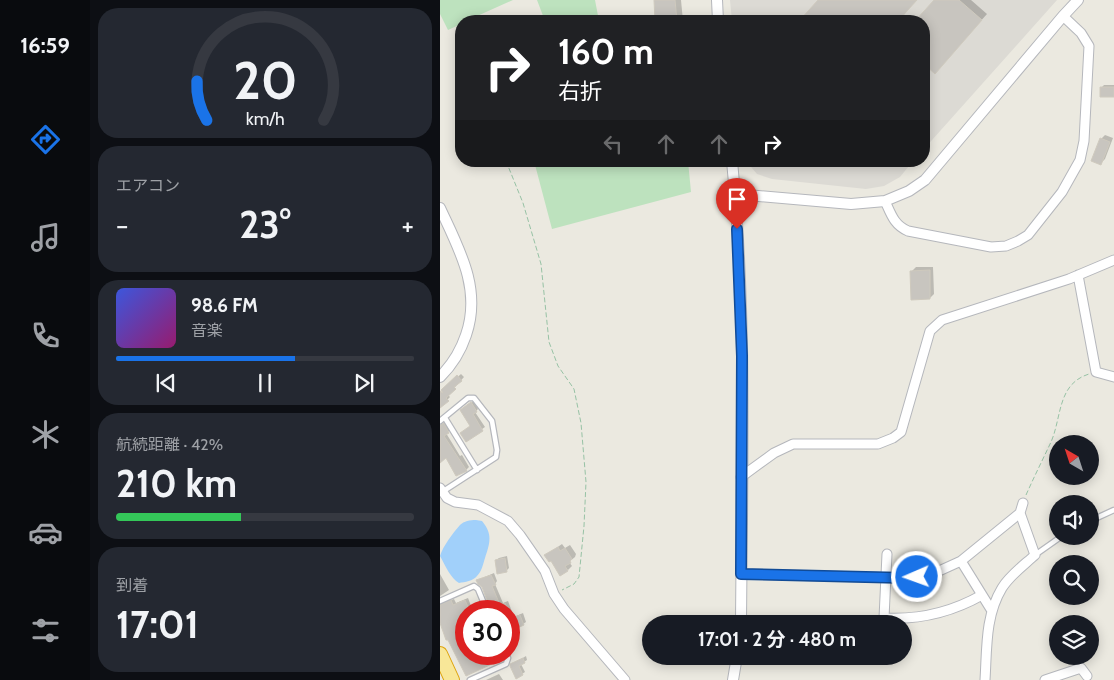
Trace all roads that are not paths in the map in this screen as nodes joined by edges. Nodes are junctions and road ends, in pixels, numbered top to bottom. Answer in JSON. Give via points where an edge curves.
{"nodes":[{"id":1,"x":717,"y":0,"type":"edge"},
{"id":2,"x":1078,"y":0,"type":"edge"},
{"id":3,"x":718,"y":15,"type":"edge"},
{"id":4,"x":1063,"y":16,"type":"junction"},
{"id":5,"x":733,"y":167,"type":"edge"},
{"id":6,"x":735,"y":194,"type":"junction"},
{"id":7,"x":886,"y":201,"type":"junction"},
{"id":8,"x":440,"y":208,"type":"edge"},
{"id":9,"x":1114,"y":260,"type":"edge"},
{"id":10,"x":1078,"y":275,"type":"junction"},
{"id":11,"x":440,"y":377,"type":"edge"},
{"id":12,"x":1114,"y":377,"type":"edge"},
{"id":13,"x":442,"y":419,"type":"edge"},
{"id":14,"x":477,"y":470,"type":"junction"},
{"id":15,"x":741,"y":477,"type":"junction"},
{"id":16,"x":441,"y":491,"type":"edge"},
{"id":17,"x":1023,"y":502,"type":"road end"},
{"id":18,"x":1114,"y":510,"type":"edge"},
{"id":19,"x":1020,"y":513,"type":"junction"},
{"id":20,"x":1099,"y":517,"type":"edge"},
{"id":21,"x":1049,"y":545,"type":"edge"},
{"id":22,"x":887,"y":554,"type":"dead end"},
{"id":23,"x":1035,"y":555,"type":"junction"},
{"id":24,"x":961,"y":561,"type":"junction"},
{"id":25,"x":741,"y":574,"type":"junction"},
{"id":26,"x":886,"y":578,"type":"junction"},
{"id":27,"x":982,"y":595,"type":"junction"},
{"id":28,"x":482,"y":600,"type":"edge"},
{"id":29,"x":440,"y":601,"type":"edge"},
{"id":30,"x":992,"y":611,"type":"junction"},
{"id":31,"x":741,"y":615,"type":"edge"},
{"id":32,"x":884,"y":615,"type":"edge"},
{"id":33,"x":912,"y":618,"type":"edge"},
{"id":34,"x":440,"y":654,"type":"edge"},
{"id":35,"x":504,"y":665,"type":"edge"},
{"id":36,"x":736,"y":665,"type":"edge"},
{"id":37,"x":1087,"y":679,"type":"edge"},
{"id":38,"x":452,"y":680,"type":"edge"},
{"id":39,"x":470,"y":680,"type":"edge"},
{"id":40,"x":625,"y":680,"type":"edge"},
{"id":41,"x":733,"y":680,"type":"edge"},
{"id":42,"x":985,"y":680,"type":"edge"},
{"id":43,"x":1045,"y":680,"type":"edge"}],
"edges":[{"from":1,"to":3,"type":"street"},
{"from":2,"to":4,"type":"street"},
{"from":4,"to":7,"type":"street","via":[[925,180]]},
{"from":4,"to":7,"type":"street","via":[[1089,46],[1084,141],[1080,160],[1069,180],[1028,235],[1006,246],[991,247],[908,231],[895,222]]},
{"from":5,"to":6,"type":"street"},
{"from":6,"to":7,"type":"street","via":[[851,204]]},
{"from":6,"to":15,"type":"street","via":[[742,356]]},
{"from":8,"to":11,"type":"street","via":[[464,260],[472,309],[463,343]]},
{"from":9,"to":10,"type":"street"},
{"from":10,"to":12,"type":"street","via":[[1096,372]]},
{"from":10,"to":15,"type":"street","via":[[942,320],[930,331],[901,432],[894,438],[878,444],[793,444],[774,453]]},
{"from":13,"to":14,"type":"lane"},
{"from":13,"to":14,"type":"lane","via":[[468,398],[474,398],[492,421],[496,457]]},
{"from":14,"to":16,"type":"lane"},
{"from":15,"to":25,"type":"street"},
{"from":16,"to":40,"type":"street","via":[[455,502],[478,505],[508,521],[545,571],[554,594]]},
{"from":17,"to":19,"type":"street"},
{"from":18,"to":20,"type":"lane"},
{"from":19,"to":23,"type":"street"},
{"from":19,"to":24,"type":"street"},
{"from":21,"to":23,"type":"lane"},
{"from":22,"to":26,"type":"street"},
{"from":23,"to":30,"type":"street","via":[[1002,588]]},
{"from":24,"to":26,"type":"street","via":[[928,576]]},
{"from":24,"to":27,"type":"street"},
{"from":25,"to":26,"type":"street"},
{"from":25,"to":31,"type":"street"},
{"from":26,"to":32,"type":"street"},
{"from":27,"to":30,"type":"street"},
{"from":27,"to":33,"type":"street","via":[[954,609]]},
{"from":28,"to":29,"type":"lane","via":[[474,586]]},
{"from":30,"to":42,"type":"street","via":[[988,622]]},
{"from":34,"to":38,"type":"highway"},
{"from":35,"to":39,"type":"lane"},
{"from":36,"to":41,"type":"street"},
{"from":37,"to":43,"type":"street","via":[[1081,668]]}]}
